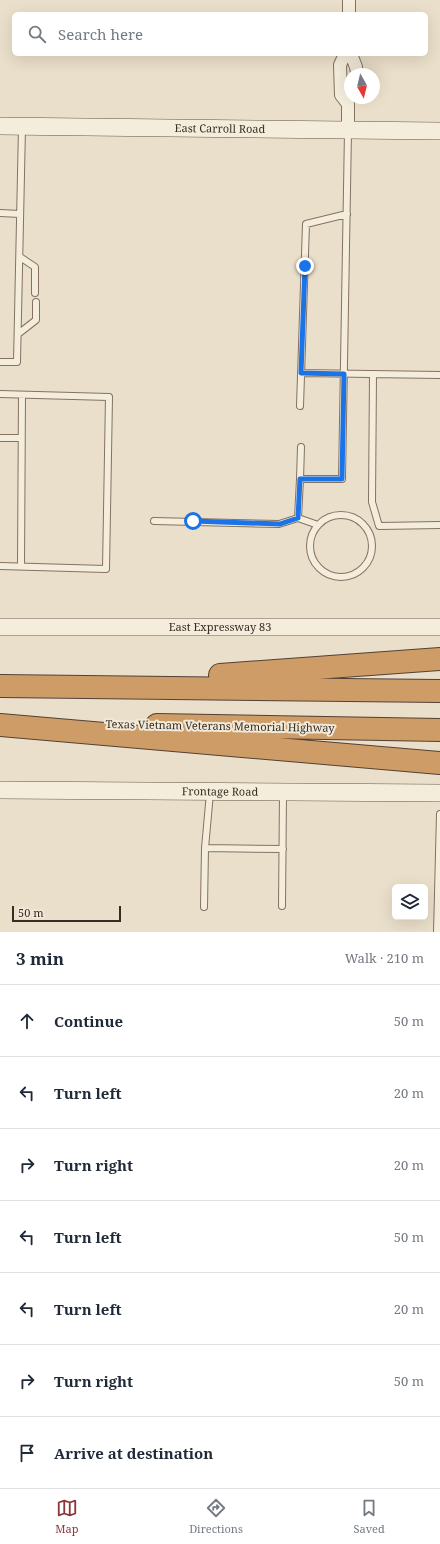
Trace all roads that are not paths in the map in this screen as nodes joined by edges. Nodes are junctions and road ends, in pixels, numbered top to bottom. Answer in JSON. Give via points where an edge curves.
{"nodes":[{"id":1,"x":349,"y":0,"type":"edge"},
{"id":2,"x":349,"y":12,"type":"edge"},
{"id":3,"x":344,"y":56,"type":"edge"},
{"id":4,"x":352,"y":56,"type":"edge"},
{"id":5,"x":356,"y":68,"type":"edge"},
{"id":6,"x":344,"y":81,"type":"edge"},
{"id":7,"x":344,"y":88,"type":"edge"},
{"id":8,"x":344,"y":97,"type":"edge"},
{"id":9,"x":352,"y":104,"type":"edge"},
{"id":10,"x":0,"y":126,"type":"edge"},
{"id":11,"x":22,"y":126,"type":"junction"},
{"id":12,"x":348,"y":130,"type":"junction"},
{"id":13,"x":440,"y":131,"type":"edge"},
{"id":14,"x":0,"y":213,"type":"edge"},
{"id":15,"x":20,"y":214,"type":"junction"},
{"id":16,"x":347,"y":214,"type":"junction"},
{"id":17,"x":20,"y":256,"type":"junction"},
{"id":18,"x":35,"y":293,"type":"dead end"},
{"id":19,"x":36,"y":302,"type":"dead end"},
{"id":20,"x":18,"y":334,"type":"junction"},
{"id":21,"x":0,"y":362,"type":"edge"},
{"id":22,"x":301,"y":373,"type":"junction"},
{"id":23,"x":344,"y":374,"type":"junction"},
{"id":24,"x":372,"y":374,"type":"junction"},
{"id":25,"x":440,"y":375,"type":"edge"},
{"id":26,"x":0,"y":394,"type":"edge"},
{"id":27,"x":22,"y":395,"type":"junction"},
{"id":28,"x":300,"y":406,"type":"dead end"},
{"id":29,"x":0,"y":438,"type":"edge"},
{"id":30,"x":21,"y":438,"type":"junction"},
{"id":31,"x":301,"y":447,"type":"dead end"},
{"id":32,"x":300,"y":479,"type":"junction"},
{"id":33,"x":298,"y":518,"type":"junction"},
{"id":34,"x":154,"y":521,"type":"dead end"},
{"id":35,"x":318,"y":524,"type":"junction"},
{"id":36,"x":440,"y":525,"type":"edge"},
{"id":37,"x":379,"y":526,"type":"junction"},
{"id":38,"x":369,"y":531,"type":"junction"},
{"id":39,"x":0,"y":566,"type":"edge"},
{"id":40,"x":21,"y":566,"type":"junction"},
{"id":41,"x":0,"y":627,"type":"edge"},
{"id":42,"x":440,"y":628,"type":"edge"},
{"id":43,"x":440,"y":659,"type":"edge"},
{"id":44,"x":0,"y":686,"type":"edge"},
{"id":45,"x":84,"y":686,"type":"junction"},
{"id":46,"x":440,"y":691,"type":"edge"},
{"id":47,"x":0,"y":724,"type":"edge"},
{"id":48,"x":440,"y":730,"type":"edge"},
{"id":49,"x":440,"y":763,"type":"edge"},
{"id":50,"x":0,"y":790,"type":"edge"},
{"id":51,"x":210,"y":792,"type":"junction"},
{"id":52,"x":283,"y":792,"type":"junction"},
{"id":53,"x":440,"y":793,"type":"edge"},
{"id":54,"x":440,"y":814,"type":"edge"},
{"id":55,"x":205,"y":848,"type":"junction"},
{"id":56,"x":283,"y":849,"type":"junction"},
{"id":57,"x":282,"y":906,"type":"dead end"},
{"id":58,"x":204,"y":907,"type":"dead end"},
{"id":59,"x":438,"y":932,"type":"edge"}],
"edges":[{"from":1,"to":2,"type":"street"},
{"from":3,"to":6,"type":"street","via":[[340,65]]},
{"from":4,"to":5,"type":"street"},
{"from":7,"to":8,"type":"street","via":[[341,95]]},
{"from":9,"to":12,"type":"street"},
{"from":10,"to":11,"type":"main road","name":"East Carroll Road"},
{"from":11,"to":12,"type":"main road","name":"East Carroll Road"},
{"from":11,"to":15,"type":"lane"},
{"from":12,"to":13,"type":"main road","name":"East Carroll Road"},
{"from":12,"to":16,"type":"lane"},
{"from":14,"to":15,"type":"lane"},
{"from":15,"to":17,"type":"lane"},
{"from":16,"to":22,"type":"lane","via":[[306,224]]},
{"from":16,"to":23,"type":"lane"},
{"from":17,"to":18,"type":"lane","via":[[35,267]]},
{"from":17,"to":20,"type":"lane"},
{"from":19,"to":20,"type":"lane","via":[[36,320]]},
{"from":20,"to":21,"type":"lane","via":[[17,362]]},
{"from":22,"to":23,"type":"lane"},
{"from":22,"to":28,"type":"lane"},
{"from":23,"to":24,"type":"lane"},
{"from":23,"to":32,"type":"lane","via":[[342,479]]},
{"from":24,"to":25,"type":"lane"},
{"from":24,"to":37,"type":"lane","via":[[372,502]]},
{"from":26,"to":27,"type":"lane"},
{"from":27,"to":30,"type":"lane"},
{"from":27,"to":40,"type":"lane","via":[[109,397],[106,569]]},
{"from":29,"to":30,"type":"lane"},
{"from":30,"to":40,"type":"lane"},
{"from":31,"to":32,"type":"lane"},
{"from":32,"to":33,"type":"lane"},
{"from":33,"to":34,"type":"lane","via":[[280,524]]},
{"from":33,"to":35,"type":"lane"},
{"from":35,"to":38,"type":"lane","via":[[331,517],[346,515],[356,518]]},
{"from":35,"to":38,"type":"lane","via":[[312,533],[311,554],[323,571],[332,575],[353,574],[368,562],[372,552]]},
{"from":36,"to":37,"type":"lane"},
{"from":37,"to":38,"type":"lane"},
{"from":39,"to":40,"type":"lane"},
{"from":41,"to":42,"type":"main road","name":"East Expressway 83"},
{"from":43,"to":45,"type":"highway"},
{"from":44,"to":45,"type":"highway"},
{"from":45,"to":46,"type":"highway"},
{"from":47,"to":48,"type":"highway","name":"Texas Vietnam Veterans Memorial Highway"},
{"from":47,"to":49,"type":"highway"},
{"from":50,"to":51,"type":"main road","name":"Frontage Road"},
{"from":51,"to":52,"type":"main road","name":"Frontage Road"},
{"from":51,"to":55,"type":"lane"},
{"from":52,"to":53,"type":"main road","name":"Frontage Road"},
{"from":52,"to":56,"type":"lane"},
{"from":54,"to":59,"type":"lane"},
{"from":55,"to":56,"type":"lane"},
{"from":55,"to":58,"type":"lane"},
{"from":56,"to":57,"type":"lane"}]}
